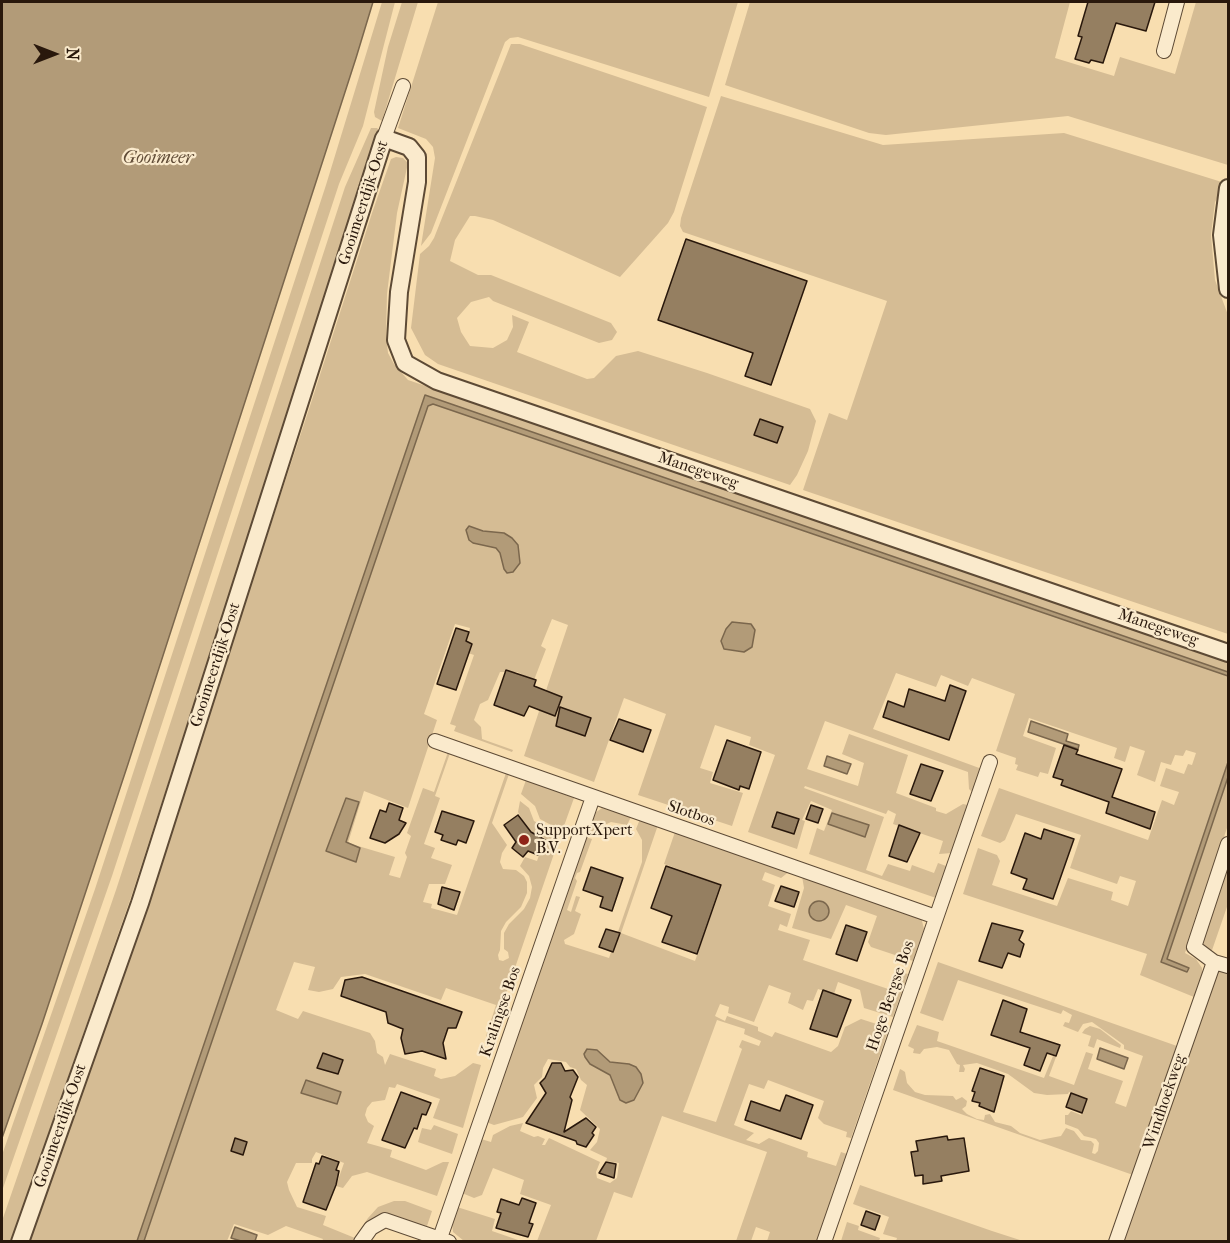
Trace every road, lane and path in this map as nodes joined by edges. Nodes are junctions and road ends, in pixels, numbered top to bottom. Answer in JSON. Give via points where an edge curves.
{"nodes":[{"id":1,"x":1177,"y":2,"type":"edge"},
{"id":2,"x":1164,"y":51,"type":"dead end"},
{"id":3,"x":403,"y":86,"type":"dead end"},
{"id":4,"x":384,"y":138,"type":"junction"},
{"id":5,"x":1228,"y":188,"type":"edge"},
{"id":6,"x":1228,"y":289,"type":"edge"},
{"id":7,"x":1228,"y":653,"type":"edge"},
{"id":8,"x":435,"y":741,"type":"dead end"},
{"id":9,"x":990,"y":762,"type":"dead end"},
{"id":10,"x":593,"y":797,"type":"junction"},
{"id":11,"x":1228,"y":844,"type":"edge"},
{"id":12,"x":936,"y":917,"type":"junction"},
{"id":13,"x":1214,"y":962,"type":"junction"},
{"id":14,"x":1228,"y":966,"type":"edge"},
{"id":15,"x":444,"y":1240,"type":"edge"},
{"id":16,"x":20,"y":1242,"type":"edge"},
{"id":17,"x":361,"y":1242,"type":"edge"},
{"id":18,"x":824,"y":1242,"type":"edge"},
{"id":19,"x":1116,"y":1242,"type":"edge"}],
"edges":[{"from":1,"to":2,"type":"street"},
{"from":3,"to":4,"type":"street","name":"Gooimeerdijk-Oost"},
{"from":4,"to":7,"type":"street","name":"Manegeweg","via":[[409,147],[417,157],[396,339],[405,363],[437,381]]},
{"from":4,"to":16,"type":"street","name":"Gooimeerdijk-Oost","via":[[140,903]]},
{"from":5,"to":6,"type":"street","via":[[1222,235]]},
{"from":8,"to":10,"type":"street","name":"Slotbos"},
{"from":9,"to":12,"type":"street","name":"Hoge Bergse Bos"},
{"from":10,"to":12,"type":"street","name":"Slotbos"},
{"from":10,"to":15,"type":"street","name":"Kralingse Bos"},
{"from":11,"to":13,"type":"street","via":[[1194,947]]},
{"from":12,"to":18,"type":"street","name":"Hoge Bergse Bos"},
{"from":13,"to":14,"type":"street"},
{"from":13,"to":19,"type":"street","name":"Windhoekweg"},
{"from":15,"to":17,"type":"street","via":[[385,1220],[371,1228]]}]}
